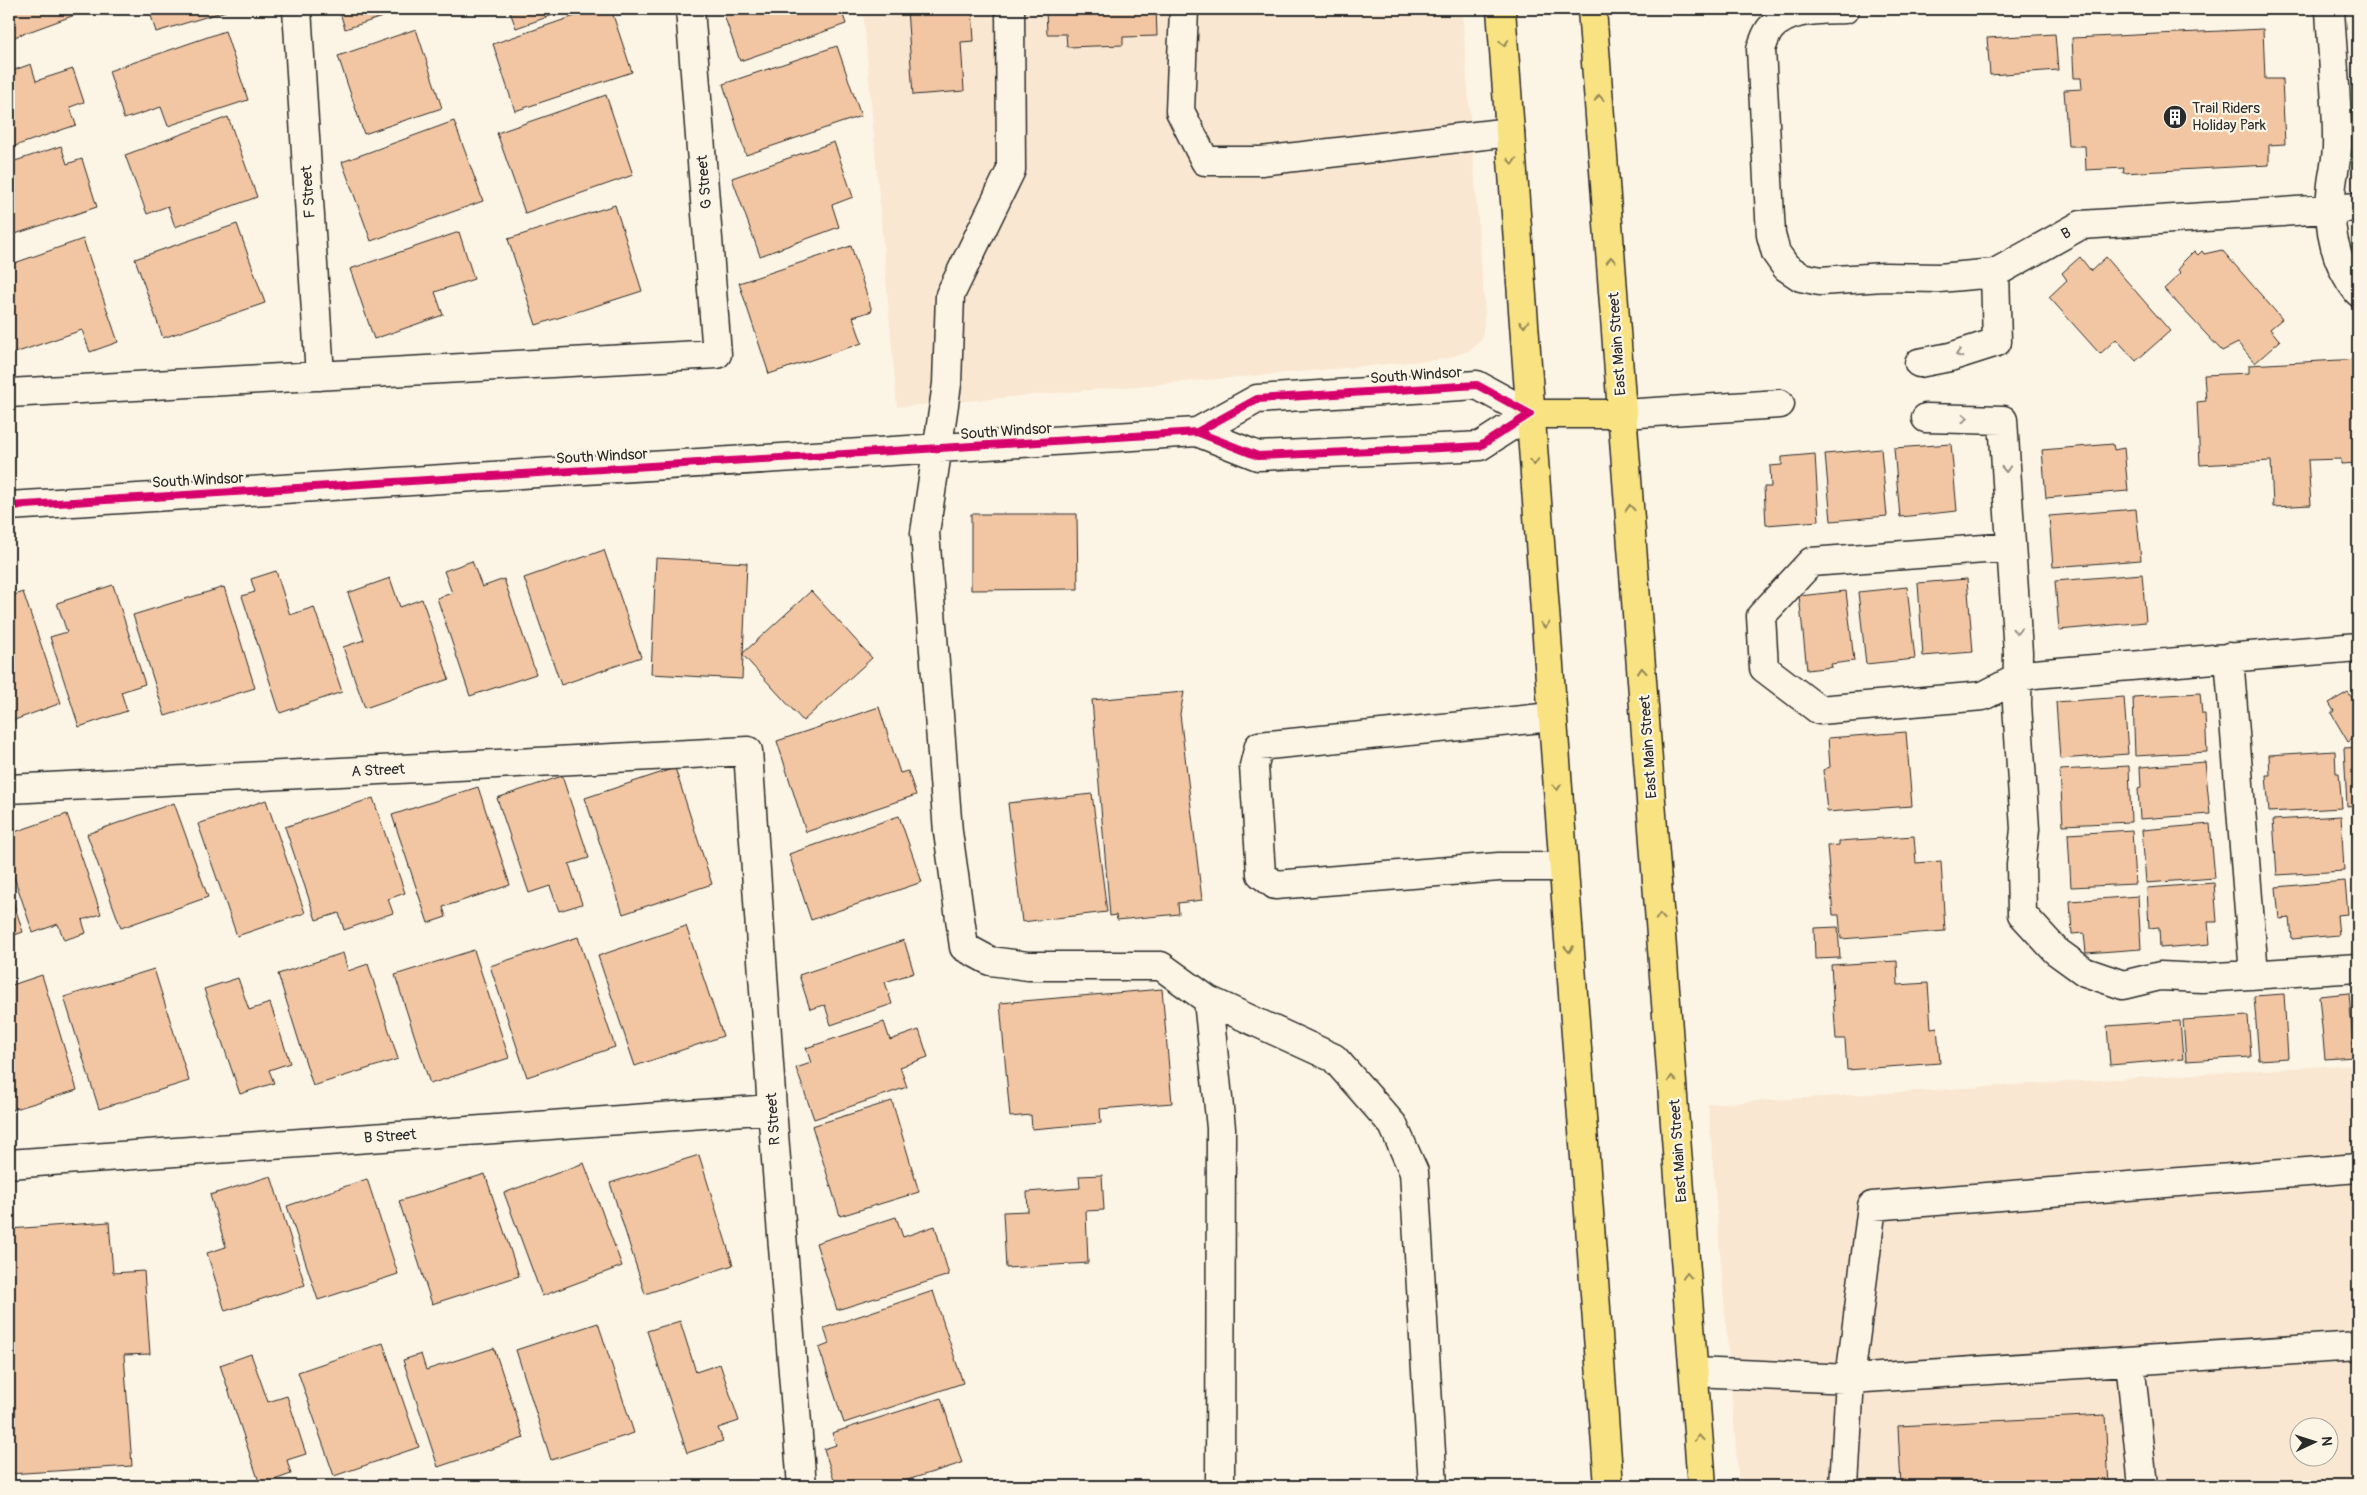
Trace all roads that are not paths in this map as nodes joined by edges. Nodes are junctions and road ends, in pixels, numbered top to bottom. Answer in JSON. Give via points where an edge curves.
{"nodes":[{"id":1,"x":297,"y":9,"type":"edge"},
{"id":2,"x":690,"y":9,"type":"edge"},
{"id":3,"x":1010,"y":9,"type":"edge"},
{"id":4,"x":1184,"y":9,"type":"edge"},
{"id":5,"x":1501,"y":9,"type":"edge"},
{"id":6,"x":1592,"y":9,"type":"edge"},
{"id":7,"x":1845,"y":9,"type":"edge"},
{"id":8,"x":2330,"y":9,"type":"edge"},
{"id":9,"x":1510,"y":132,"type":"junction"},
{"id":10,"x":2358,"y":207,"type":"edge"},
{"id":11,"x":2331,"y":209,"type":"junction"},
{"id":12,"x":1994,"y":272,"type":"junction"},
{"id":13,"x":2358,"y":292,"type":"edge"},
{"id":14,"x":1919,"y":363,"type":"dead end"},
{"id":15,"x":320,"y":376,"type":"junction"},
{"id":16,"x":9,"y":393,"type":"edge"},
{"id":17,"x":1780,"y":404,"type":"dead end"},
{"id":18,"x":1530,"y":414,"type":"junction"},
{"id":19,"x":1622,"y":414,"type":"junction"},
{"id":20,"x":1926,"y":418,"type":"dead end"},
{"id":21,"x":1197,"y":432,"type":"junction"},
{"id":22,"x":937,"y":449,"type":"junction"},
{"id":23,"x":9,"y":506,"type":"edge"},
{"id":24,"x":2011,"y":547,"type":"junction"},
{"id":25,"x":2358,"y":647,"type":"edge"},
{"id":26,"x":2229,"y":657,"type":"junction"},
{"id":27,"x":2018,"y":678,"type":"junction"},
{"id":28,"x":1552,"y":716,"type":"junction"},
{"id":29,"x":748,"y":751,"type":"joint"},
{"id":30,"x":9,"y":790,"type":"edge"},
{"id":31,"x":1563,"y":867,"type":"junction"},
{"id":32,"x":2358,"y":968,"type":"edge"},
{"id":33,"x":2254,"y":974,"type":"junction"},
{"id":34,"x":1208,"y":1000,"type":"junction"},
{"id":35,"x":772,"y":1109,"type":"junction"},
{"id":36,"x":9,"y":1164,"type":"edge"},
{"id":37,"x":2358,"y":1168,"type":"edge"},
{"id":38,"x":2358,"y":1346,"type":"edge"},
{"id":39,"x":2130,"y":1361,"type":"junction"},
{"id":40,"x":1694,"y":1372,"type":"junction"},
{"id":41,"x":1850,"y":1380,"type":"junction"},
{"id":42,"x":802,"y":1486,"type":"edge"},
{"id":43,"x":1220,"y":1486,"type":"edge"},
{"id":44,"x":1433,"y":1486,"type":"edge"},
{"id":45,"x":1608,"y":1486,"type":"edge"},
{"id":46,"x":1702,"y":1486,"type":"edge"},
{"id":47,"x":1844,"y":1486,"type":"edge"},
{"id":48,"x":2143,"y":1486,"type":"edge"}],
"edges":[{"from":1,"to":15,"type":"street","name":"F Street"},
{"from":2,"to":15,"type":"street","name":"G Street","via":[[718,354]]},
{"from":3,"to":22,"type":"street","via":[[1011,170],[950,296],[946,384]]},
{"from":4,"to":9,"type":"street","via":[[1180,111],[1204,162],[1261,161]]},
{"from":5,"to":9,"type":"main road","one_way":true},
{"from":19,"to":6,"type":"main road","name":"East Main Street","one_way":true},
{"from":7,"to":12,"type":"street","name":"B","via":[[1786,16],[1770,29],[1761,49],[1769,196],[1776,253],[1786,267],[1801,277],[1820,281],[1884,276],[1939,278]]},
{"from":8,"to":11,"type":"street","via":[[2338,137]]},
{"from":9,"to":18,"type":"main road","one_way":true},
{"from":10,"to":11,"type":"street","name":"B"},
{"from":11,"to":12,"type":"street","name":"B","via":[[2081,225]]},
{"from":11,"to":13,"type":"street","via":[[2337,257]]},
{"from":12,"to":14,"type":"street","one_way":true,"via":[[1997,342]]},
{"from":15,"to":16,"type":"street"},
{"from":17,"to":19,"type":"street"},
{"from":18,"to":19,"type":"main road","name":"South Windsor"},
{"from":18,"to":21,"type":"street","name":"South Windsor","via":[[1480,446],[1463,447],[1258,456]]},
{"from":18,"to":21,"type":"street","name":"South Windsor","via":[[1477,385],[1256,399]]},
{"from":18,"to":28,"type":"main road","one_way":true},
{"from":40,"to":19,"type":"main road","name":"East Main Street","one_way":true},
{"from":20,"to":24,"type":"street","one_way":true,"via":[[2003,420]]},
{"from":21,"to":22,"type":"street","name":"South Windsor"},
{"from":22,"to":23,"type":"street","name":"South Windsor"},
{"from":22,"to":34,"type":"street","via":[[925,533],[948,832],[964,947],[990,961],[1028,966],[1161,966]]},
{"from":24,"to":27,"type":"street","one_way":true},
{"from":24,"to":27,"type":"street","via":[[1811,562],[1760,616],[1764,668],[1819,710],[1983,696]]},
{"from":25,"to":26,"type":"street"},
{"from":26,"to":27,"type":"street"},
{"from":26,"to":33,"type":"street"},
{"from":27,"to":33,"type":"street","via":[[2025,829],[2021,865],[2022,914],[2056,951],[2071,962],[2086,972],[2122,985],[2160,976],[2202,978]]},
{"from":28,"to":31,"type":"main road","one_way":true},
{"from":28,"to":31,"type":"street","via":[[1259,746],[1254,766],[1261,874],[1275,886],[1499,867]]},
{"from":29,"to":30,"type":"street","name":"A Street"},
{"from":29,"to":35,"type":"street","name":"R Street"},
{"from":31,"to":45,"type":"main road","one_way":true},
{"from":32,"to":33,"type":"street"},
{"from":34,"to":43,"type":"street","via":[[1221,1128]]},
{"from":34,"to":44,"type":"street","via":[[1334,1058],[1393,1124],[1414,1172]]},
{"from":35,"to":36,"type":"street","name":"B Street"},
{"from":35,"to":42,"type":"street","name":"R Street"},
{"from":37,"to":41,"type":"street","via":[[1872,1206]]},
{"from":38,"to":39,"type":"street"},
{"from":39,"to":41,"type":"street"},
{"from":39,"to":48,"type":"street"},
{"from":40,"to":41,"type":"street"},
{"from":46,"to":40,"type":"main road","name":"East Main Street","one_way":true},
{"from":41,"to":47,"type":"street"}]}
